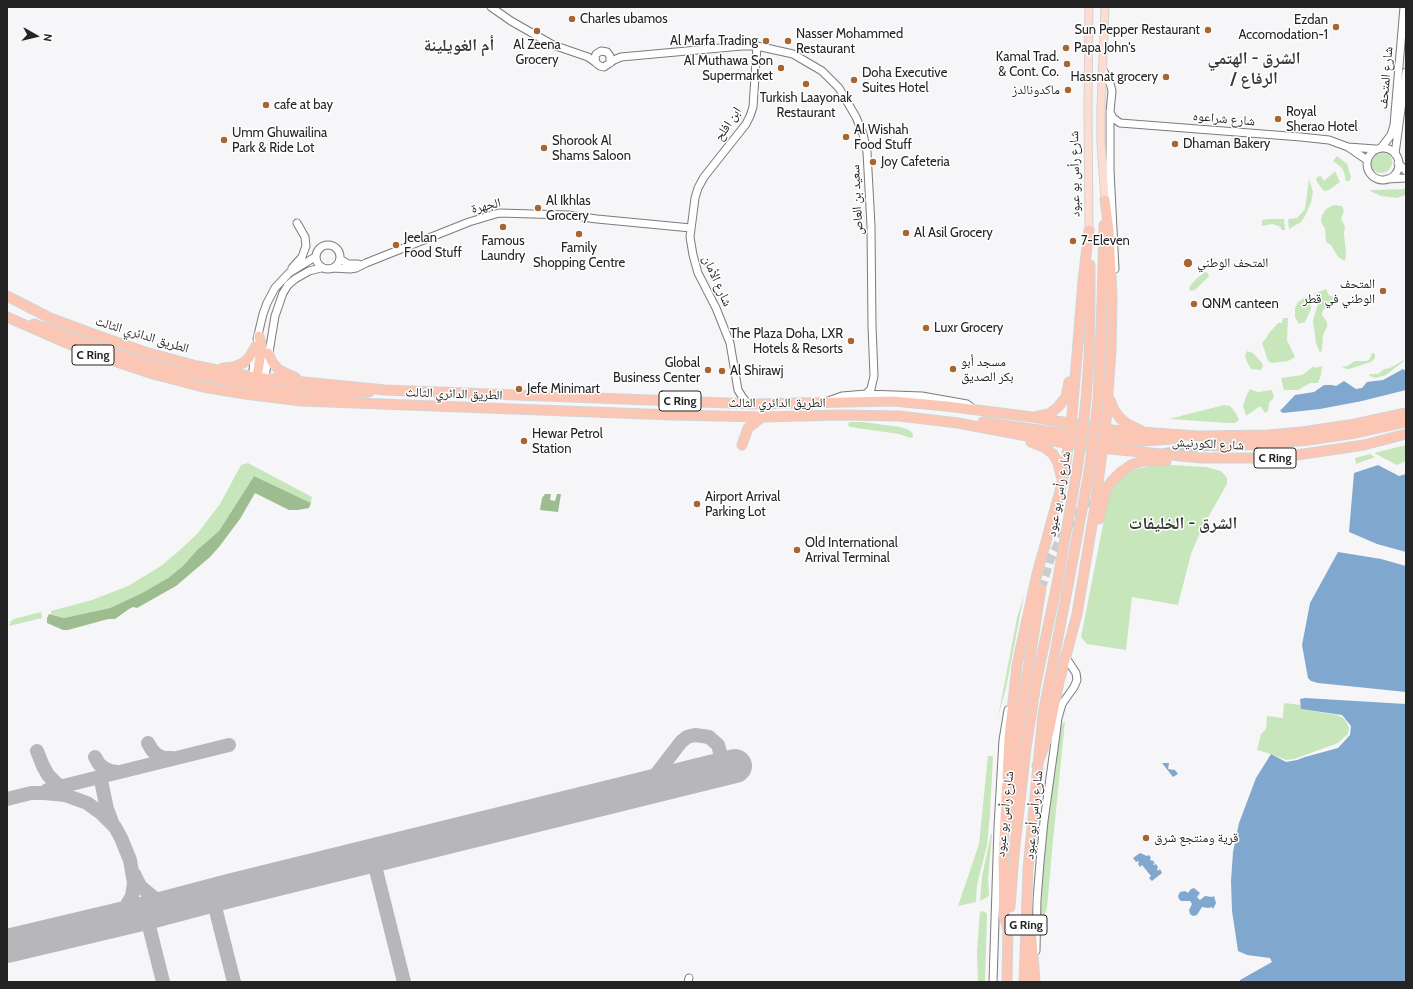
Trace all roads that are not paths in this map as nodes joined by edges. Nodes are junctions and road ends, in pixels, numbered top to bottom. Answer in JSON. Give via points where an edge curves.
{"nodes":[{"id":1,"x":491,"y":7,"type":"edge"},
{"id":2,"x":1089,"y":7,"type":"edge"},
{"id":3,"x":1105,"y":7,"type":"edge"},
{"id":4,"x":1404,"y":7,"type":"edge"},
{"id":5,"x":757,"y":46,"type":"junction"},
{"id":6,"x":609,"y":54,"type":"junction"},
{"id":7,"x":621,"y":57,"type":"junction"},
{"id":8,"x":596,"y":58,"type":"junction"},
{"id":9,"x":610,"y":63,"type":"junction"},
{"id":10,"x":1103,"y":70,"type":"junction"},
{"id":11,"x":1406,"y":72,"type":"edge"},
{"id":12,"x":1110,"y":112,"type":"junction"},
{"id":13,"x":1120,"y":123,"type":"junction"},
{"id":14,"x":1110,"y":134,"type":"junction"},
{"id":15,"x":1348,"y":147,"type":"junction"},
{"id":16,"x":1378,"y":148,"type":"junction"},
{"id":17,"x":1395,"y":154,"type":"junction"},
{"id":18,"x":1367,"y":160,"type":"junction"},
{"id":19,"x":1398,"y":162,"type":"junction"},
{"id":20,"x":1406,"y":171,"type":"edge"},
{"id":21,"x":1406,"y":178,"type":"edge"},
{"id":22,"x":1387,"y":179,"type":"junction"},
{"id":23,"x":700,"y":184,"type":"joint"},
{"id":24,"x":1104,"y":200,"type":"junction"},
{"id":25,"x":297,"y":223,"type":"dead end"},
{"id":26,"x":691,"y":228,"type":"junction"},
{"id":27,"x":1089,"y":230,"type":"junction"},
{"id":28,"x":315,"y":257,"type":"junction"},
{"id":29,"x":340,"y":259,"type":"junction"},
{"id":30,"x":366,"y":263,"type":"junction"},
{"id":31,"x":321,"y":268,"type":"junction"},
{"id":32,"x":332,"y":268,"type":"junction"},
{"id":33,"x":290,"y":273,"type":"junction"},
{"id":34,"x":1111,"y":290,"type":"junction"},
{"id":35,"x":7,"y":296,"type":"edge"},
{"id":36,"x":1081,"y":312,"type":"junction"},
{"id":37,"x":7,"y":317,"type":"edge"},
{"id":38,"x":258,"y":336,"type":"junction"},
{"id":39,"x":256,"y":346,"type":"junction"},
{"id":40,"x":268,"y":353,"type":"junction"},
{"id":41,"x":211,"y":369,"type":"junction"},
{"id":42,"x":874,"y":380,"type":"junction"},
{"id":43,"x":306,"y":382,"type":"junction"},
{"id":44,"x":257,"y":386,"type":"junction"},
{"id":45,"x":1108,"y":386,"type":"junction"},
{"id":46,"x":385,"y":390,"type":"junction"},
{"id":47,"x":738,"y":390,"type":"junction"},
{"id":48,"x":866,"y":394,"type":"junction"},
{"id":49,"x":882,"y":394,"type":"junction"},
{"id":50,"x":826,"y":402,"type":"junction"},
{"id":51,"x":729,"y":403,"type":"junction"},
{"id":52,"x":748,"y":404,"type":"junction"},
{"id":53,"x":975,"y":410,"type":"junction"},
{"id":54,"x":1406,"y":413,"type":"edge"},
{"id":55,"x":762,"y":417,"type":"junction"},
{"id":56,"x":1032,"y":417,"type":"junction"},
{"id":57,"x":958,"y":422,"type":"junction"},
{"id":58,"x":1406,"y":422,"type":"edge"},
{"id":59,"x":1071,"y":424,"type":"junction"},
{"id":60,"x":1105,"y":429,"type":"junction"},
{"id":61,"x":1014,"y":434,"type":"junction"},
{"id":62,"x":1152,"y":434,"type":"junction"},
{"id":63,"x":1406,"y":434,"type":"edge"},
{"id":64,"x":1198,"y":436,"type":"junction"},
{"id":65,"x":1069,"y":439,"type":"junction"},
{"id":66,"x":1104,"y":444,"type":"junction"},
{"id":67,"x":742,"y":445,"type":"dead end"},
{"id":68,"x":1214,"y":446,"type":"tunnel mouth"},
{"id":69,"x":1185,"y":457,"type":"junction"},
{"id":70,"x":1057,"y":501,"type":"junction"},
{"id":71,"x":1041,"y":589,"type":"tunnel mouth"},
{"id":72,"x":1079,"y":601,"type":"junction"},
{"id":73,"x":1066,"y":658,"type":"junction"},
{"id":74,"x":1017,"y":665,"type":"junction"},
{"id":75,"x":1037,"y":766,"type":"junction"},
{"id":76,"x":1028,"y":869,"type":"junction"},
{"id":77,"x":1004,"y":903,"type":"junction"},
{"id":78,"x":1008,"y":930,"type":"junction"},
{"id":79,"x":993,"y":982,"type":"edge"},
{"id":80,"x":1007,"y":982,"type":"edge"},
{"id":81,"x":1024,"y":982,"type":"edge"},
{"id":82,"x":1036,"y":982,"type":"edge"}],
"edges":[{"from":1,"to":8,"type":"street","via":[[553,45]]},
{"from":2,"to":27,"type":"main road","name":"شارع رأس بو عبود"},
{"from":3,"to":10,"type":"main road","name":"شارع رأس بو عبود"},
{"from":4,"to":16,"type":"street","name":"شارع المتحف","via":[[1394,125],[1391,135]]},
{"from":5,"to":7,"type":"street","name":"سعيد بن العاص"},
{"from":5,"to":23,"type":"street","name":"ابن افلح","via":[[753,107],[750,116]]},
{"from":5,"to":42,"type":"street","name":"سعيد بن العاص","via":[[793,54],[831,78],[848,102],[863,134],[869,175]]},
{"from":6,"to":7,"type":"street","name":"سعيد بن العاص"},
{"from":6,"to":8,"type":"street","via":[[603,51]]},
{"from":6,"to":9,"type":"street"},
{"from":7,"to":9,"type":"street","name":"سعيد بن العاص"},
{"from":8,"to":9,"type":"street","via":[[598,65],[602,67]]},
{"from":10,"to":12,"type":"street","via":[[1112,86]]},
{"from":10,"to":24,"type":"main road","name":"شارع رأس بو عبود","via":[[1101,143]]},
{"from":11,"to":17,"type":"street","name":"شارع المتحف"},
{"from":12,"to":13,"type":"street"},
{"from":12,"to":14,"type":"street"},
{"from":13,"to":14,"type":"street","via":[[1114,126]]},
{"from":13,"to":15,"type":"street","name":"شارع شراعوه","via":[[1319,138]]},
{"from":14,"to":34,"type":"street","via":[[1115,276]]},
{"from":15,"to":16,"type":"street","name":"شارع شراعوه"},
{"from":15,"to":18,"type":"street","name":"شارع شراعوه"},
{"from":16,"to":17,"type":"street","via":[[1389,149]]},
{"from":16,"to":18,"type":"street"},
{"from":17,"to":19,"type":"street"},
{"from":18,"to":22,"type":"street","via":[[1367,168],[1372,175],[1379,179]]},
{"from":19,"to":20,"type":"street"},
{"from":19,"to":22,"type":"street","via":[[1396,173]]},
{"from":21,"to":22,"type":"street"},
{"from":23,"to":26,"type":"street","name":"شارع الأمان","via":[[695,198]]},
{"from":24,"to":34,"type":"highway","via":[[1109,231]]},
{"from":24,"to":75,"type":"highway","name":"شارع رأس بو عبود","bridge":true,"via":[[1098,401],[1089,472],[1043,714]]},
{"from":25,"to":33,"type":"street","via":[[305,236],[305,249]]},
{"from":26,"to":30,"type":"street","name":"الجهرة","via":[[568,215],[499,213]]},
{"from":26,"to":47,"type":"street","name":"شارع الأمان","via":[[695,264],[728,336]]},
{"from":27,"to":36,"type":"highway"},
{"from":27,"to":78,"type":"highway","name":"شارع رأس بو عبود","bridge":true,"via":[[1090,305],[1086,400],[1057,584],[1036,683],[1026,748]]},
{"from":28,"to":29,"type":"street","via":[[319,249],[326,245],[337,249]]},
{"from":28,"to":31,"type":"street"},
{"from":28,"to":33,"type":"street"},
{"from":29,"to":30,"type":"street","name":"الجهرة","via":[[352,265]]},
{"from":29,"to":32,"type":"street"},
{"from":30,"to":32,"type":"street","name":"الجهرة","via":[[353,269]]},
{"from":31,"to":32,"type":"street"},
{"from":31,"to":40,"type":"street","via":[[300,275],[286,288],[274,316]]},
{"from":33,"to":38,"type":"street","via":[[272,293]]},
{"from":34,"to":45,"type":"highway"},
{"from":35,"to":41,"type":"highway","name":"الطريق الدائري الثالث","number":"C Ring","via":[[50,318],[113,342],[156,356]]},
{"from":36,"to":56,"type":"highway","via":[[1066,397],[1052,412]]},
{"from":36,"to":59,"type":"highway"},
{"from":37,"to":44,"type":"highway","name":"الطريق الدائري الثالث","number":"C Ring","via":[[73,347],[128,367],[183,382]]},
{"from":38,"to":39,"type":"street"},
{"from":38,"to":44,"type":"highway","via":[[262,344]]},
{"from":39,"to":41,"type":"highway","via":[[249,358],[240,365]]},
{"from":39,"to":44,"type":"street"},
{"from":40,"to":43,"type":"highway","via":[[279,370]]},
{"from":40,"to":44,"type":"street"},
{"from":41,"to":44,"type":"highway","name":"الطريق الدائري الثالث","number":"C Ring"},
{"from":42,"to":48,"type":"street","via":[[872,389]]},
{"from":42,"to":49,"type":"street","name":"سعيد بن العاص"},
{"from":43,"to":44,"type":"highway","name":"الطريق الدائري الثالث","number":"C Ring"},
{"from":43,"to":46,"type":"highway","name":"الطريق الدائري الثالث","number":"C Ring"},
{"from":44,"to":46,"type":"highway","via":[[334,394]]},
{"from":44,"to":55,"type":"highway","name":"الطريق الدائري الثالث","number":"C Ring","via":[[335,402]]},
{"from":45,"to":60,"type":"highway"},
{"from":45,"to":62,"type":"highway","via":[[1111,405],[1120,418],[1130,426]]},
{"from":46,"to":51,"type":"highway","name":"الطريق الدائري الثالث","number":"C Ring"},
{"from":47,"to":51,"type":"street","via":[[735,398]]},
{"from":47,"to":52,"type":"street","name":"شارع الأمان"},
{"from":48,"to":49,"type":"street","name":"الطريق الدائري الثالث"},
{"from":48,"to":50,"type":"street","name":"الطريق الدائري الثالث","via":[[842,396]]},
{"from":49,"to":53,"type":"street","name":"الطريق الدائري الثالث","via":[[934,398],[966,404]]},
{"from":50,"to":52,"type":"highway","name":"الطريق الدائري الثالث","number":"C Ring"},
{"from":50,"to":53,"type":"highway","name":"الطريق الدائري الثالث","number":"C Ring","via":[[893,401]]},
{"from":51,"to":52,"type":"highway","name":"الطريق الدائري الثالث","number":"C Ring"},
{"from":53,"to":56,"type":"highway","name":"الطريق الدائري الثالث","number":"C Ring"},
{"from":54,"to":64,"type":"highway","name":"شارع الكورنيش","number":"C Ring","via":[[1302,432]]},
{"from":55,"to":57,"type":"highway","name":"الطريق الدائري الثالث","number":"C Ring","via":[[899,416]]},
{"from":55,"to":67,"type":"highway","via":[[748,428]]},
{"from":56,"to":59,"type":"highway","name":"الطريق الدائري الثالث","number":"C Ring"},
{"from":57,"to":61,"type":"highway","name":"الطريق الدائري الثالث","number":"C Ring"},
{"from":57,"to":65,"type":"highway","via":[[983,422]]},
{"from":58,"to":68,"type":"highway","via":[[1316,439]]},
{"from":59,"to":60,"type":"highway","name":"الطريق الدائري الثالث","number":"C Ring"},
{"from":59,"to":65,"type":"highway"},
{"from":60,"to":62,"type":"highway","name":"شارع الكورنيش","number":"C Ring"},
{"from":60,"to":65,"type":"highway","via":[[1099,436]]},
{"from":60,"to":66,"type":"highway"},
{"from":61,"to":65,"type":"highway","name":"الطريق الدائري الثالث","number":"C Ring"},
{"from":61,"to":70,"type":"highway","via":[[1044,447],[1055,457],[1060,471]]},
{"from":62,"to":64,"type":"highway","name":"شارع الكورنيش","number":"C Ring"},
{"from":63,"to":69,"type":"highway","name":"شارع الكورنيش","number":"C Ring","via":[[1364,445],[1277,458]]},
{"from":64,"to":66,"type":"highway"},
{"from":65,"to":66,"type":"highway","name":"الطريق الدائري الثالث","number":"C Ring"},
{"from":65,"to":70,"type":"highway"},
{"from":66,"to":69,"type":"highway","name":"شارع الكورنيش","number":"C Ring"},
{"from":66,"to":72,"type":"highway"},
{"from":69,"to":72,"type":"highway","via":[[1176,461],[1149,460],[1137,463],[1120,472],[1111,482],[1104,494],[1090,573]]},
{"from":70,"to":74,"type":"highway","via":[[1037,574]]},
{"from":71,"to":77,"type":"highway","via":[[1017,739]]},
{"from":72,"to":73,"type":"highway"},
{"from":73,"to":75,"type":"highway","via":[[1046,744]]},
{"from":73,"to":82,"type":"street","name":"شارع رأس أبو عبود","via":[[1076,673],[1077,680],[1060,711],[1049,784],[1037,900]]},
{"from":74,"to":77,"type":"highway","via":[[1009,738],[1003,859]]},
{"from":74,"to":79,"type":"street","via":[[1003,740]]},
{"from":75,"to":76,"type":"highway","name":"شارع رأس بو عبود","number":"G Ring"},
{"from":76,"to":81,"type":"highway","name":"شارع رأس بو عبود","number":"G Ring"},
{"from":76,"to":82,"type":"highway"},
{"from":77,"to":78,"type":"highway"},
{"from":78,"to":80,"type":"highway","name":"شارع رأس بو عبود","number":"G Ring"}]}
